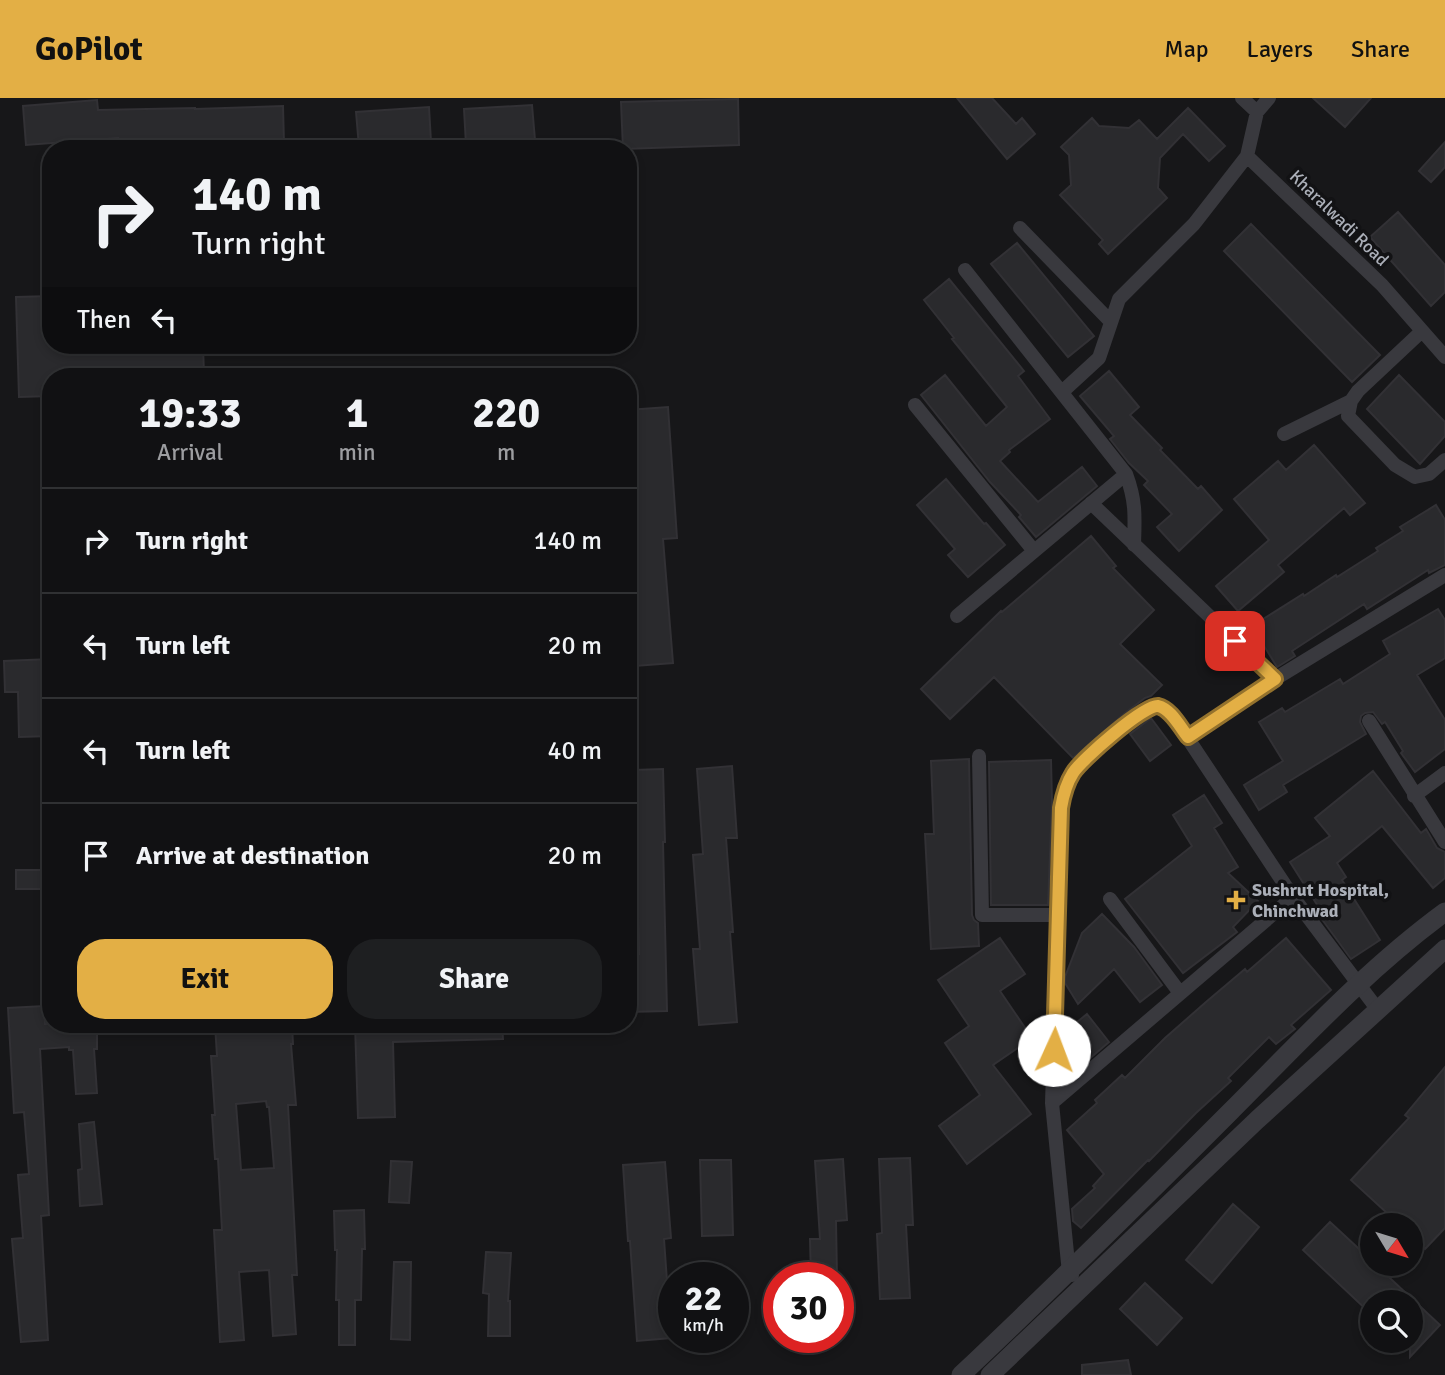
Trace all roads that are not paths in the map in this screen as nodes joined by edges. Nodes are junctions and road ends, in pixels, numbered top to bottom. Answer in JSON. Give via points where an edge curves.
{"nodes":[{"id":1,"x":1242,"y":98,"type":"edge"},
{"id":2,"x":1269,"y":98,"type":"edge"},
{"id":3,"x":1257,"y":112,"type":"junction"},
{"id":4,"x":1247,"y":156,"type":"junction"},
{"id":5,"x":1020,"y":228,"type":"dead end"},
{"id":6,"x":965,"y":270,"type":"dead end"},
{"id":7,"x":1111,"y":322,"type":"junction"},
{"id":8,"x":1422,"y":331,"type":"junction"},
{"id":9,"x":1445,"y":357,"type":"edge"},
{"id":10,"x":1062,"y":392,"type":"junction"},
{"id":11,"x":1351,"y":401,"type":"junction"},
{"id":12,"x":915,"y":405,"type":"dead end"},
{"id":13,"x":1284,"y":434,"type":"dead end"},
{"id":14,"x":1445,"y":460,"type":"edge"},
{"id":15,"x":1126,"y":474,"type":"junction"},
{"id":16,"x":1091,"y":503,"type":"junction"},
{"id":17,"x":1134,"y":545,"type":"junction"},
{"id":18,"x":1034,"y":551,"type":"junction"},
{"id":19,"x":1445,"y":575,"type":"edge"},
{"id":20,"x":957,"y":616,"type":"dead end"},
{"id":21,"x":1275,"y":679,"type":"junction"},
{"id":22,"x":1369,"y":721,"type":"dead end"},
{"id":23,"x":1188,"y":737,"type":"junction"},
{"id":24,"x":979,"y":756,"type":"dead end"},
{"id":25,"x":1445,"y":773,"type":"edge"},
{"id":26,"x":1415,"y":796,"type":"junction"},
{"id":27,"x":1445,"y":842,"type":"edge"},
{"id":28,"x":1293,"y":897,"type":"junction"},
{"id":29,"x":1110,"y":899,"type":"dead end"},
{"id":30,"x":1445,"y":912,"type":"edge"},
{"id":31,"x":1058,"y":915,"type":"junction"},
{"id":32,"x":1445,"y":949,"type":"edge"},
{"id":33,"x":1357,"y":984,"type":"junction"},
{"id":34,"x":1180,"y":993,"type":"junction"},
{"id":35,"x":1378,"y":1010,"type":"junction"},
{"id":36,"x":1052,"y":1103,"type":"junction"},
{"id":37,"x":1076,"y":1280,"type":"junction"},
{"id":38,"x":961,"y":1375,"type":"edge"},
{"id":39,"x":990,"y":1375,"type":"edge"}],
"edges":[{"from":1,"to":3,"type":"street"},
{"from":2,"to":3,"type":"street"},
{"from":3,"to":4,"type":"street"},
{"from":4,"to":7,"type":"street","via":[[1194,224],[1119,299]]},
{"from":4,"to":8,"type":"street","name":"Kharalwadi Road","via":[[1382,285]]},
{"from":5,"to":7,"type":"street"},
{"from":6,"to":10,"type":"street"},
{"from":7,"to":10,"type":"street","via":[[1099,358]]},
{"from":8,"to":9,"type":"street","name":"Kharalwadi Road"},
{"from":8,"to":11,"type":"street"},
{"from":10,"to":15,"type":"street"},
{"from":11,"to":13,"type":"street"},
{"from":11,"to":14,"type":"street","via":[[1348,416],[1395,466],[1415,477],[1429,474]]},
{"from":12,"to":18,"type":"street"},
{"from":15,"to":16,"type":"street"},
{"from":15,"to":17,"type":"street","via":[[1135,508]]},
{"from":16,"to":17,"type":"street"},
{"from":16,"to":18,"type":"street"},
{"from":17,"to":21,"type":"street"},
{"from":18,"to":20,"type":"street"},
{"from":19,"to":21,"type":"street"},
{"from":21,"to":23,"type":"street"},
{"from":22,"to":26,"type":"street"},
{"from":23,"to":28,"type":"street"},
{"from":23,"to":31,"type":"street","via":[[1166,710],[1151,706],[1074,770],[1063,796]]},
{"from":24,"to":31,"type":"street","via":[[982,915]]},
{"from":25,"to":26,"type":"street"},
{"from":26,"to":27,"type":"street"},
{"from":28,"to":33,"type":"street"},
{"from":28,"to":34,"type":"street"},
{"from":29,"to":34,"type":"street"},
{"from":30,"to":33,"type":"street"},
{"from":31,"to":36,"type":"street"},
{"from":32,"to":35,"type":"street"},
{"from":33,"to":35,"type":"street"},
{"from":33,"to":37,"type":"street"},
{"from":34,"to":36,"type":"street"},
{"from":35,"to":37,"type":"street"},
{"from":36,"to":37,"type":"street"},
{"from":37,"to":38,"type":"street"},
{"from":37,"to":39,"type":"street"}]}
